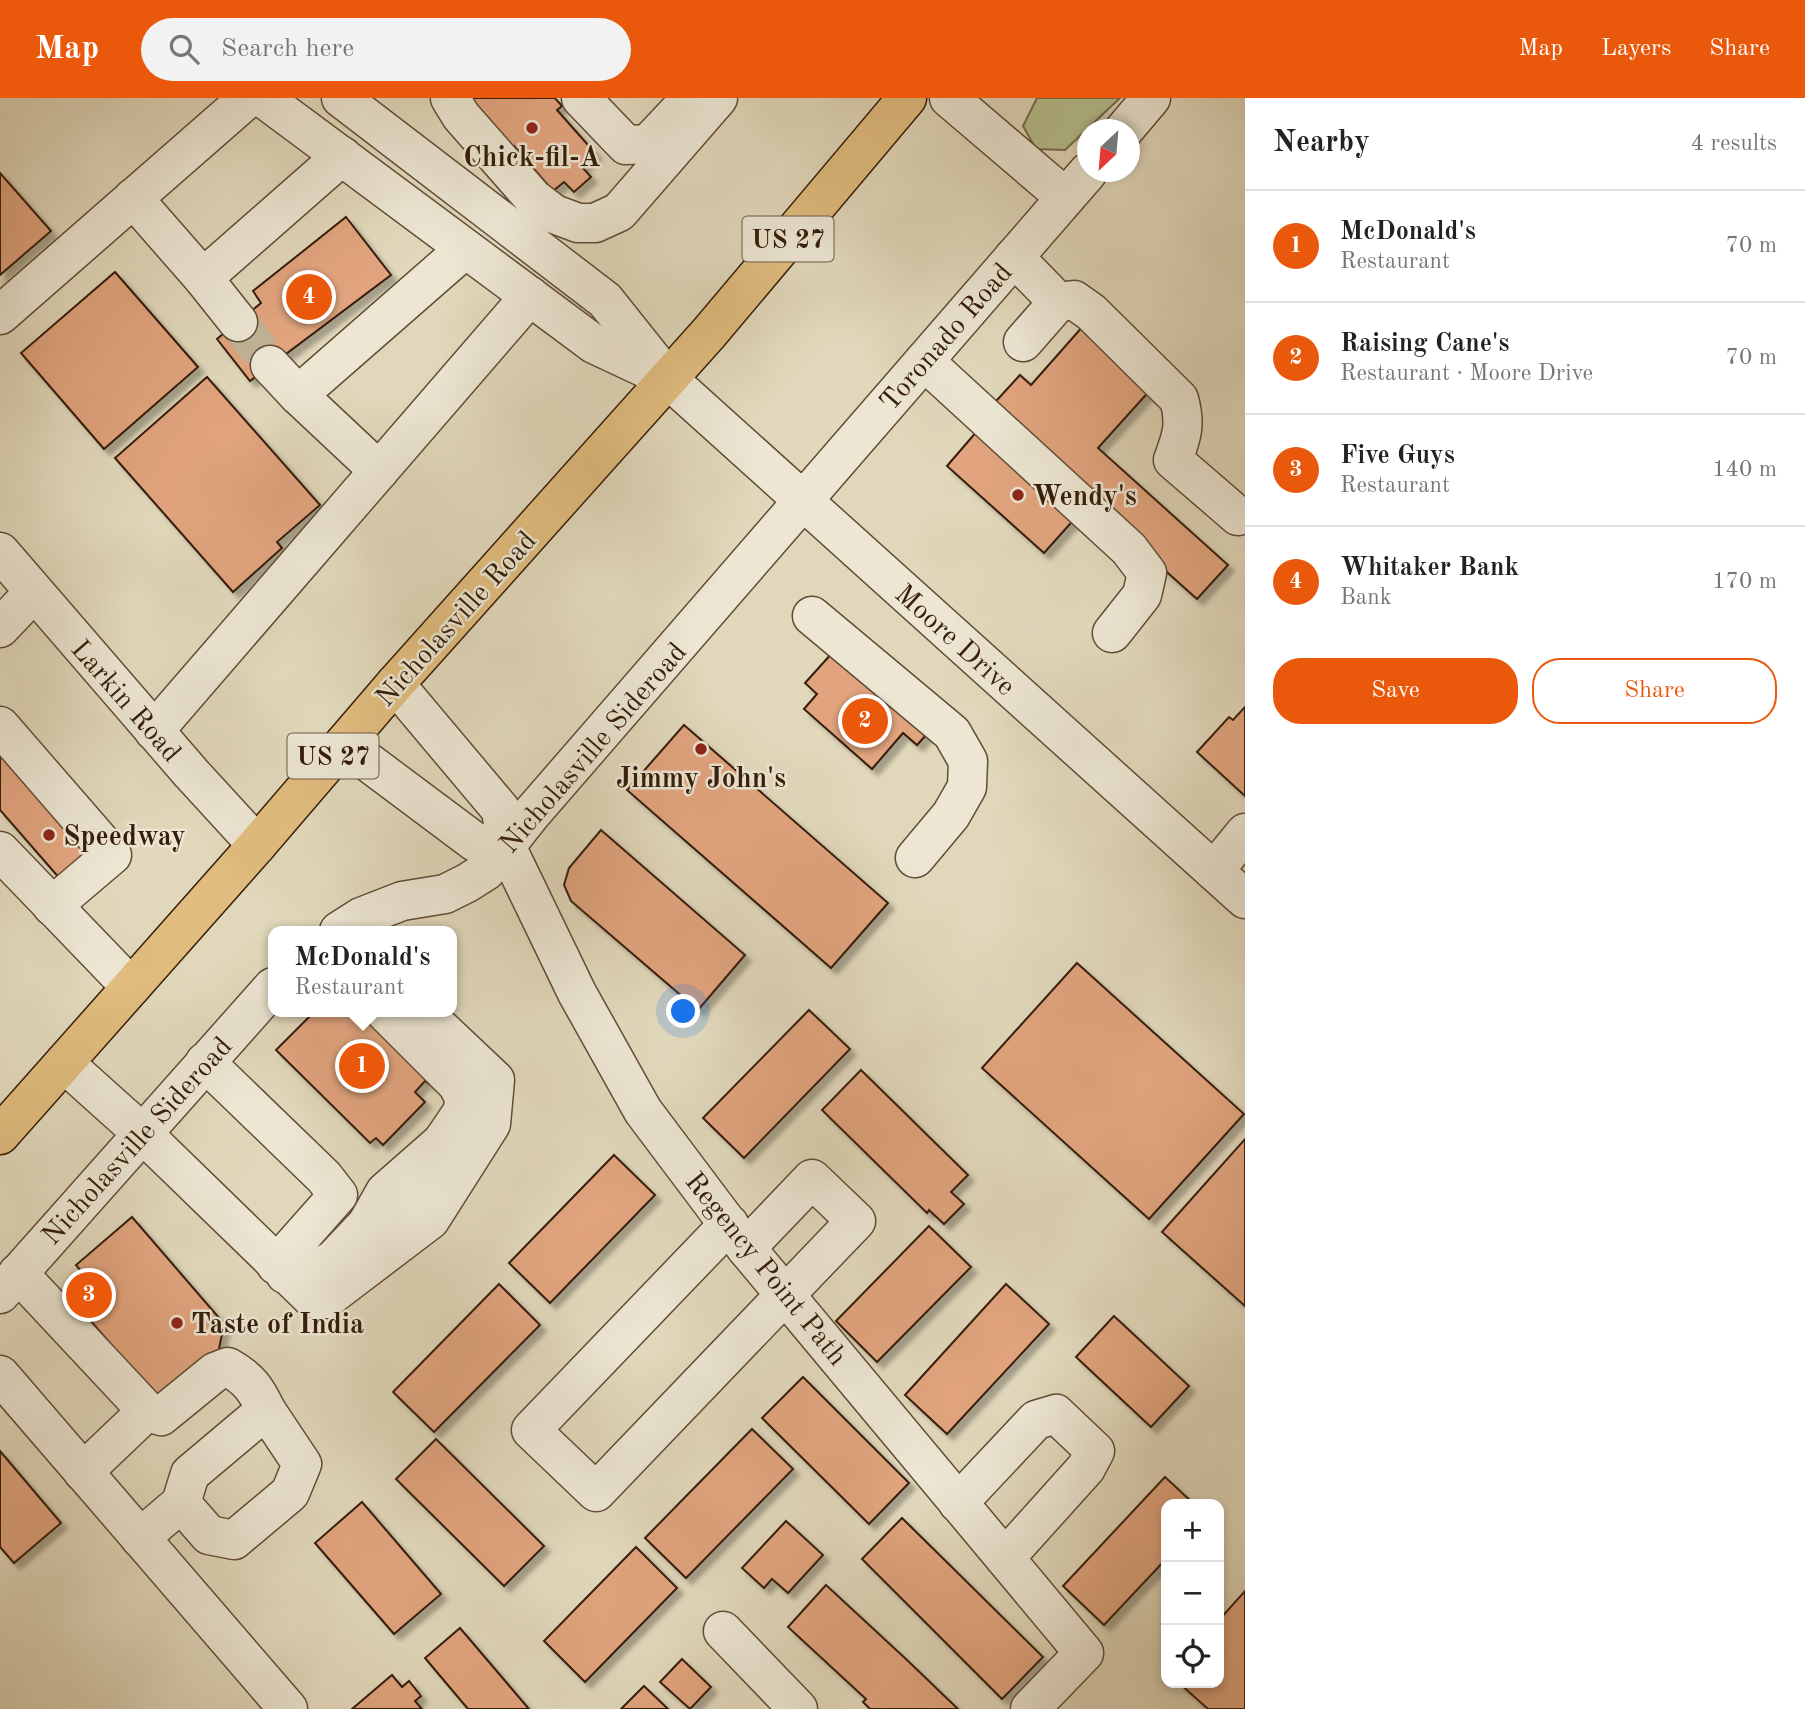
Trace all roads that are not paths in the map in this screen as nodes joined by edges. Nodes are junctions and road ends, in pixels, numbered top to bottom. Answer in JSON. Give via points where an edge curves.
{"nodes":[{"id":1,"x":248,"y":98,"type":"edge"},
{"id":2,"x":264,"y":98,"type":"edge"},
{"id":3,"x":341,"y":98,"type":"edge"},
{"id":4,"x":450,"y":98,"type":"edge"},
{"id":5,"x":581,"y":98,"type":"edge"},
{"id":6,"x":691,"y":98,"type":"edge"},
{"id":7,"x":718,"y":98,"type":"edge"},
{"id":8,"x":907,"y":98,"type":"edge"},
{"id":9,"x":949,"y":98,"type":"edge"},
{"id":10,"x":1151,"y":98,"type":"edge"},
{"id":11,"x":1133,"y":119,"type":"edge"},
{"id":12,"x":342,"y":156,"type":"junction"},
{"id":13,"x":1076,"y":184,"type":"edge"},
{"id":14,"x":133,"y":198,"type":"junction"},
{"id":15,"x":466,"y":248,"type":"junction"},
{"id":16,"x":1014,"y":257,"type":"junction"},
{"id":17,"x":203,"y":278,"type":"junction"},
{"id":18,"x":530,"y":296,"type":"junction"},
{"id":19,"x":1058,"y":302,"type":"junction"},
{"id":20,"x":0,"y":315,"type":"edge"},
{"id":21,"x":238,"y":322,"type":"tunnel mouth"},
{"id":22,"x":1023,"y":342,"type":"dead end"},
{"id":23,"x":925,"y":361,"type":"junction"},
{"id":24,"x":270,"y":365,"type":"tunnel mouth"},
{"id":25,"x":668,"y":379,"type":"junction"},
{"id":26,"x":298,"y":395,"type":"junction"},
{"id":27,"x":379,"y":471,"type":"junction"},
{"id":28,"x":803,"y":501,"type":"junction"},
{"id":29,"x":1238,"y":516,"type":"dead end"},
{"id":30,"x":0,"y":552,"type":"edge"},
{"id":31,"x":34,"y":592,"type":"junction"},
{"id":32,"x":812,"y":616,"type":"dead end"},
{"id":33,"x":0,"y":628,"type":"edge"},
{"id":34,"x":1112,"y":633,"type":"dead end"},
{"id":35,"x":395,"y":684,"type":"junction"},
{"id":36,"x":0,"y":726,"type":"edge"},
{"id":37,"x":154,"y":731,"type":"junction"},
{"id":38,"x":344,"y":744,"type":"junction"},
{"id":39,"x":1245,"y":833,"type":"edge"},
{"id":40,"x":257,"y":845,"type":"junction"},
{"id":41,"x":506,"y":846,"type":"junction"},
{"id":42,"x":0,"y":851,"type":"edge"},
{"id":43,"x":915,"y":858,"type":"dead end"},
{"id":44,"x":1214,"y":871,"type":"junction"},
{"id":45,"x":1245,"y":899,"type":"edge"},
{"id":46,"x":52,"y":906,"type":"junction"},
{"id":47,"x":347,"y":926,"type":"edge"},
{"id":48,"x":131,"y":987,"type":"junction"},
{"id":49,"x":268,"y":993,"type":"edge"},
{"id":50,"x":390,"y":1017,"type":"edge"},
{"id":51,"x":428,"y":1017,"type":"edge"},
{"id":52,"x":205,"y":1062,"type":"junction"},
{"id":53,"x":64,"y":1063,"type":"junction"},
{"id":54,"x":142,"y":1133,"type":"junction"},
{"id":55,"x":0,"y":1135,"type":"edge"},
{"id":56,"x":737,"y":1236,"type":"junction"},
{"id":57,"x":281,"y":1270,"type":"junction"},
{"id":58,"x":9,"y":1283,"type":"edge"},
{"id":59,"x":785,"y":1295,"type":"junction"},
{"id":60,"x":0,"y":1376,"type":"edge"},
{"id":61,"x":266,"y":1410,"type":"junction"},
{"id":62,"x":147,"y":1411,"type":"junction"},
{"id":63,"x":83,"y":1472,"type":"junction"},
{"id":64,"x":181,"y":1503,"type":"junction"},
{"id":65,"x":958,"y":1503,"type":"junction"},
{"id":66,"x":140,"y":1538,"type":"junction"},
{"id":67,"x":1004,"y":1558,"type":"junction"},
{"id":68,"x":723,"y":1631,"type":"dead end"},
{"id":69,"x":288,"y":1709,"type":"edge"},
{"id":70,"x":799,"y":1709,"type":"edge"},
{"id":71,"x":1030,"y":1709,"type":"edge"}],
"edges":[{"from":1,"to":14,"type":"street"},
{"from":2,"to":12,"type":"street"},
{"from":3,"to":25,"type":"street","via":[[605,300]]},
{"from":4,"to":7,"type":"street","via":[[533,198],[554,214],[578,223],[595,223],[619,212]]},
{"from":5,"to":6,"type":"street","via":[[626,145],[648,144]]},
{"from":8,"to":25,"type":"main road","name":"Nicholasville Road","number":"US 27"},
{"from":9,"to":13,"type":"street"},
{"from":10,"to":11,"type":"street"},
{"from":12,"to":15,"type":"street"},
{"from":12,"to":17,"type":"street"},
{"from":13,"to":16,"type":"street","name":"Toronado Road"},
{"from":14,"to":17,"type":"street"},
{"from":14,"to":20,"type":"street"},
{"from":15,"to":18,"type":"street"},
{"from":15,"to":26,"type":"street"},
{"from":16,"to":19,"type":"street"},
{"from":16,"to":23,"type":"street","name":"Toronado Road"},
{"from":17,"to":21,"type":"street"},
{"from":18,"to":25,"type":"street","via":[[594,344]]},
{"from":18,"to":27,"type":"street"},
{"from":19,"to":22,"type":"street"},
{"from":19,"to":29,"type":"street","via":[[1074,300],[1091,312],[1179,398],[1184,415],[1182,436],[1172,460]]},
{"from":23,"to":28,"type":"street","name":"Toronado Road"},
{"from":23,"to":34,"type":"street","via":[[1121,541],[1147,573],[1142,595]]},
{"from":24,"to":26,"type":"street"},
{"from":25,"to":28,"type":"street","name":"Moore Drive"},
{"from":25,"to":35,"type":"main road","name":"Nicholasville Road","number":"US 27"},
{"from":26,"to":27,"type":"street"},
{"from":27,"to":37,"type":"street"},
{"from":28,"to":41,"type":"street","name":"Nicholasville Sideroad"},
{"from":28,"to":44,"type":"street","name":"Moore Drive"},
{"from":30,"to":31,"type":"street","name":"Larkin Road"},
{"from":31,"to":33,"type":"street"},
{"from":31,"to":37,"type":"street","name":"Larkin Road"},
{"from":32,"to":43,"type":"street","via":[[952,733],[968,761],[967,788]]},
{"from":35,"to":38,"type":"main road","name":"Nicholasville Road","number":"US 27"},
{"from":35,"to":41,"type":"street","name":"Regency Point Path","via":[[501,810]]},
{"from":36,"to":46,"type":"street","via":[[113,855]]},
{"from":37,"to":40,"type":"street","name":"Larkin Road"},
{"from":38,"to":40,"type":"main road","name":"Nicholasville Road","number":"US 27"},
{"from":38,"to":41,"type":"street","via":[[475,842]]},
{"from":39,"to":44,"type":"street"},
{"from":40,"to":48,"type":"main road","name":"Nicholasville Road","number":"US 27"},
{"from":41,"to":47,"type":"street","name":"Nicholasville Sideroad","via":[[486,871],[467,883],[445,894],[402,901]]},
{"from":41,"to":56,"type":"street","name":"Regency Point Path","via":[[577,993],[643,1111]]},
{"from":42,"to":46,"type":"street"},
{"from":44,"to":45,"type":"street","name":"Moore Drive"},
{"from":46,"to":48,"type":"street"},
{"from":48,"to":53,"type":"main road","name":"Nicholasville Road","number":"US 27"},
{"from":49,"to":52,"type":"street","name":"Nicholasville Sideroad"},
{"from":50,"to":57,"type":"street","via":[[457,1084],[464,1097],[463,1111],[442,1142],[428,1202],[411,1212],[367,1224],[333,1260],[314,1270]]},
{"from":51,"to":57,"type":"street","via":[[495,1080],[491,1124],[430,1220],[326,1299],[312,1298]]},
{"from":52,"to":54,"type":"street","name":"Nicholasville Sideroad"},
{"from":52,"to":57,"type":"street","via":[[338,1195]]},
{"from":53,"to":54,"type":"street"},
{"from":53,"to":55,"type":"main road","name":"Nicholasville Road","number":"US 27"},
{"from":54,"to":57,"type":"street"},
{"from":54,"to":58,"type":"street","name":"Nicholasville Sideroad"},
{"from":56,"to":59,"type":"street","name":"Regency Point Path"},
{"from":56,"to":59,"type":"street","via":[[812,1179],[856,1221]]},
{"from":56,"to":59,"type":"street","via":[[531,1430],[596,1492]]},
{"from":58,"to":62,"type":"street"},
{"from":59,"to":65,"type":"street","name":"Regency Point Path"},
{"from":60,"to":63,"type":"street"},
{"from":61,"to":62,"type":"street","via":[[244,1376],[229,1367],[215,1372],[161,1416]]},
{"from":61,"to":64,"type":"street","via":[[190,1474]]},
{"from":61,"to":64,"type":"street","via":[[302,1464],[290,1493],[234,1540],[209,1535]]},
{"from":62,"to":63,"type":"street"},
{"from":63,"to":66,"type":"street"},
{"from":64,"to":66,"type":"street"},
{"from":65,"to":67,"type":"street","name":"Regency Point Path"},
{"from":65,"to":67,"type":"street","via":[[1036,1420],[1056,1414],[1095,1451],[1086,1468]]},
{"from":66,"to":69,"type":"street"},
{"from":67,"to":71,"type":"street","name":"Regency Point Path","via":[[1084,1653]]},
{"from":68,"to":70,"type":"street"}]}
